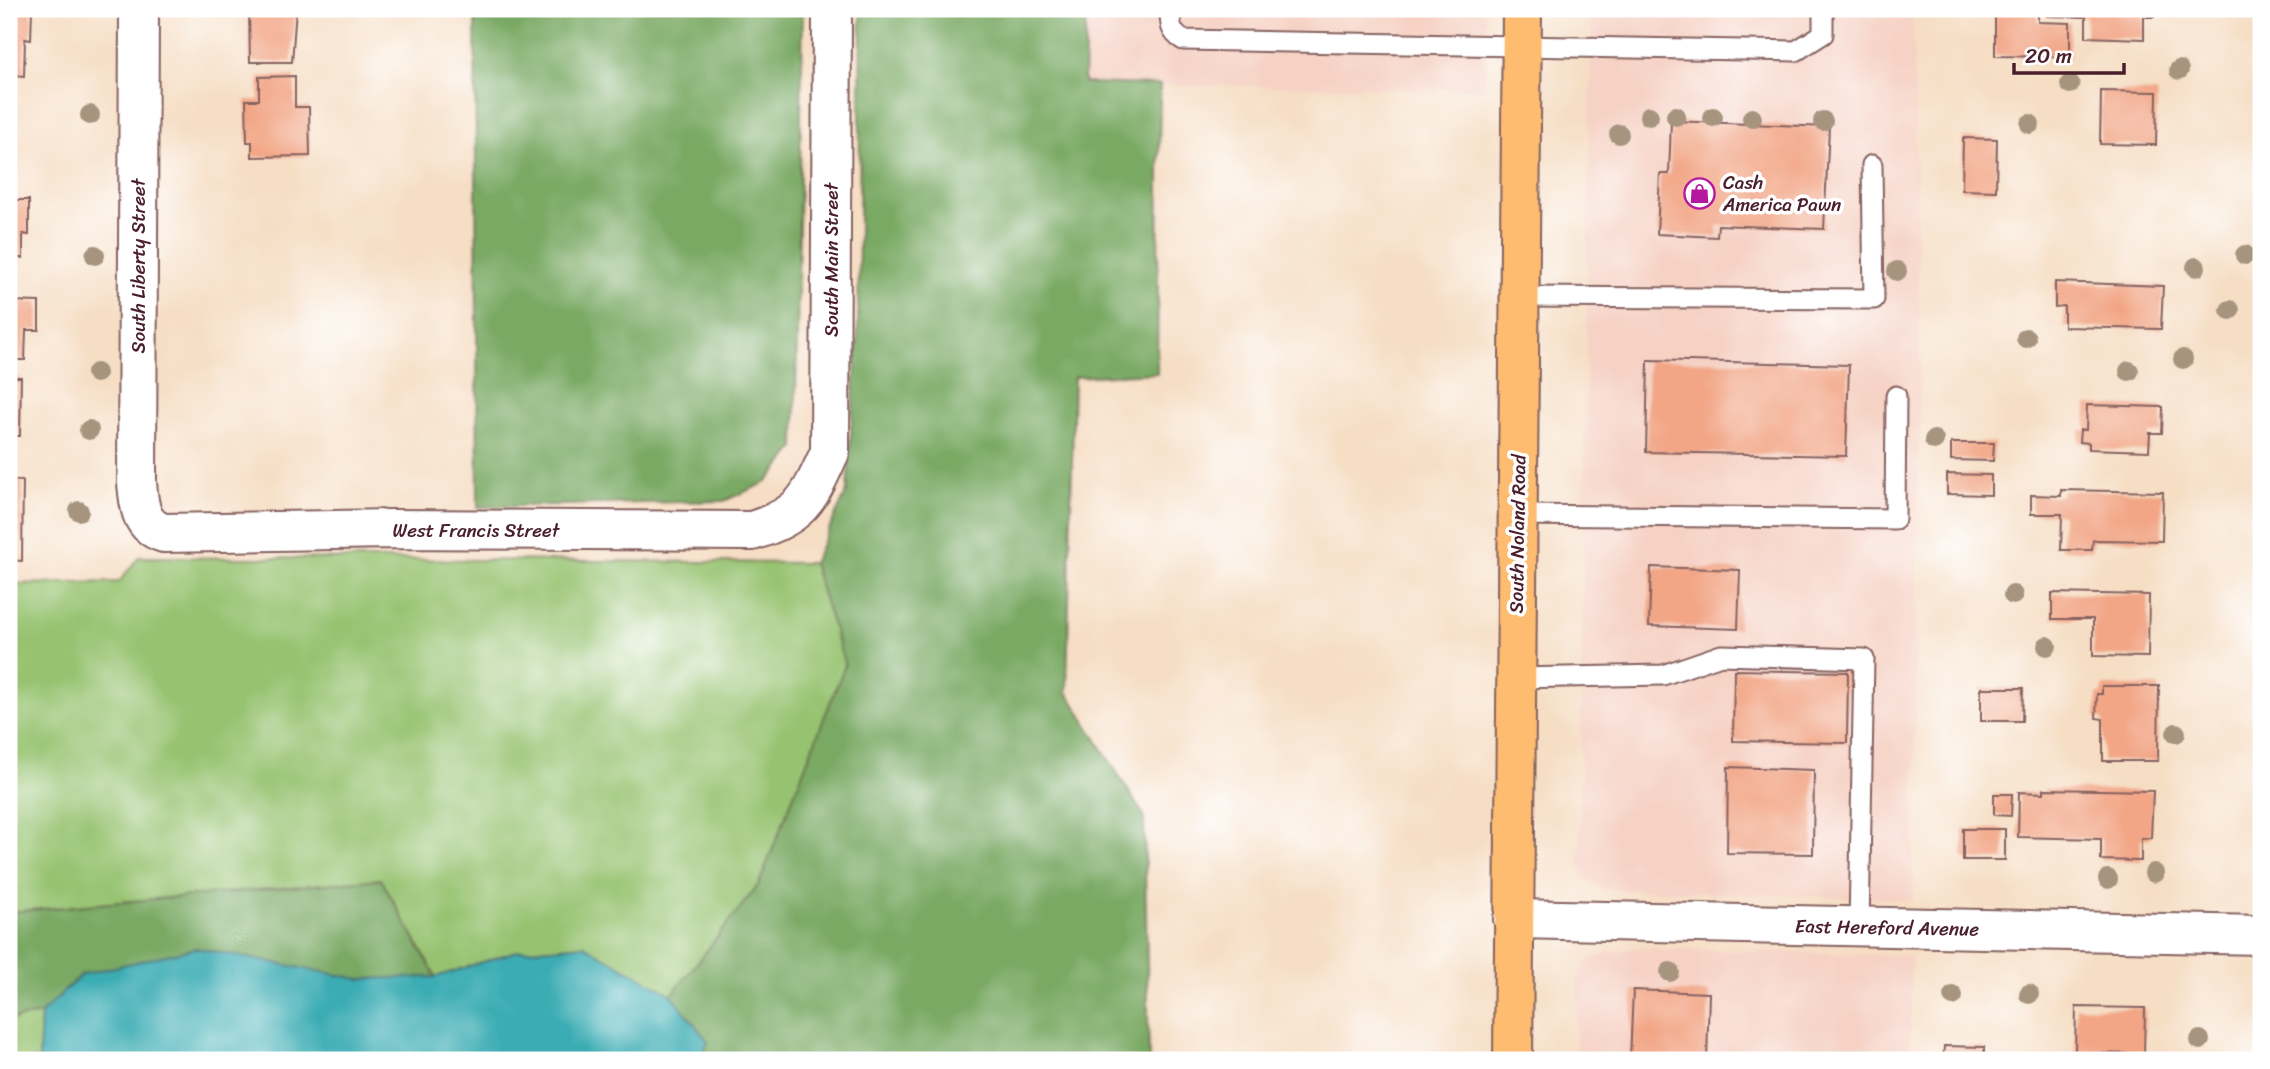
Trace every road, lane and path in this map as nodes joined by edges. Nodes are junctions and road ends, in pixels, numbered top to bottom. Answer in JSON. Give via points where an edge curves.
{"nodes":[{"id":1,"x":139,"y":9,"type":"edge"},
{"id":2,"x":832,"y":9,"type":"edge"},
{"id":3,"x":1170,"y":9,"type":"edge"},
{"id":4,"x":1823,"y":9,"type":"edge"},
{"id":5,"x":1522,"y":27,"type":"edge"},
{"id":6,"x":1872,"y":165,"type":"dead end"},
{"id":7,"x":1519,"y":298,"type":"junction"},
{"id":8,"x":1896,"y":396,"type":"dead end"},
{"id":9,"x":803,"y":505,"type":"joint"},
{"id":10,"x":1517,"y":515,"type":"junction"},
{"id":11,"x":145,"y":522,"type":"joint"},
{"id":12,"x":1516,"y":678,"type":"junction"},
{"id":13,"x":1513,"y":919,"type":"junction"},
{"id":14,"x":1859,"y":927,"type":"junction"},
{"id":15,"x":2261,"y":935,"type":"edge"},
{"id":16,"x":1514,"y":1060,"type":"edge"}],
"edges":[{"from":1,"to":11,"type":"street","name":"South Liberty Street","via":[[137,483]]},
{"from":2,"to":9,"type":"street","name":"South Main Street","via":[[830,452]]},
{"from":3,"to":5,"type":"lane","via":[[1174,34],[1184,40]]},
{"from":4,"to":5,"type":"lane","via":[[1823,34],[1796,51],[1601,49]]},
{"from":5,"to":7,"type":"main road","name":"South Noland Road"},
{"from":6,"to":7,"type":"lane","via":[[1874,299]]},
{"from":7,"to":10,"type":"main road","name":"South Noland Road"},
{"from":8,"to":10,"type":"lane","via":[[1895,519]]},
{"from":9,"to":11,"type":"street","name":"West Francis Street","via":[[782,522],[752,531],[164,533]]},
{"from":10,"to":12,"type":"main road","name":"South Noland Road"},
{"from":12,"to":13,"type":"main road","name":"South Noland Road"},
{"from":12,"to":14,"type":"lane","via":[[1663,675],[1721,655],[1864,659]]},
{"from":13,"to":14,"type":"street","name":"East Hereford Avenue"},
{"from":13,"to":16,"type":"main road","name":"South Noland Road"},
{"from":14,"to":15,"type":"street","name":"East Hereford Avenue"}]}
